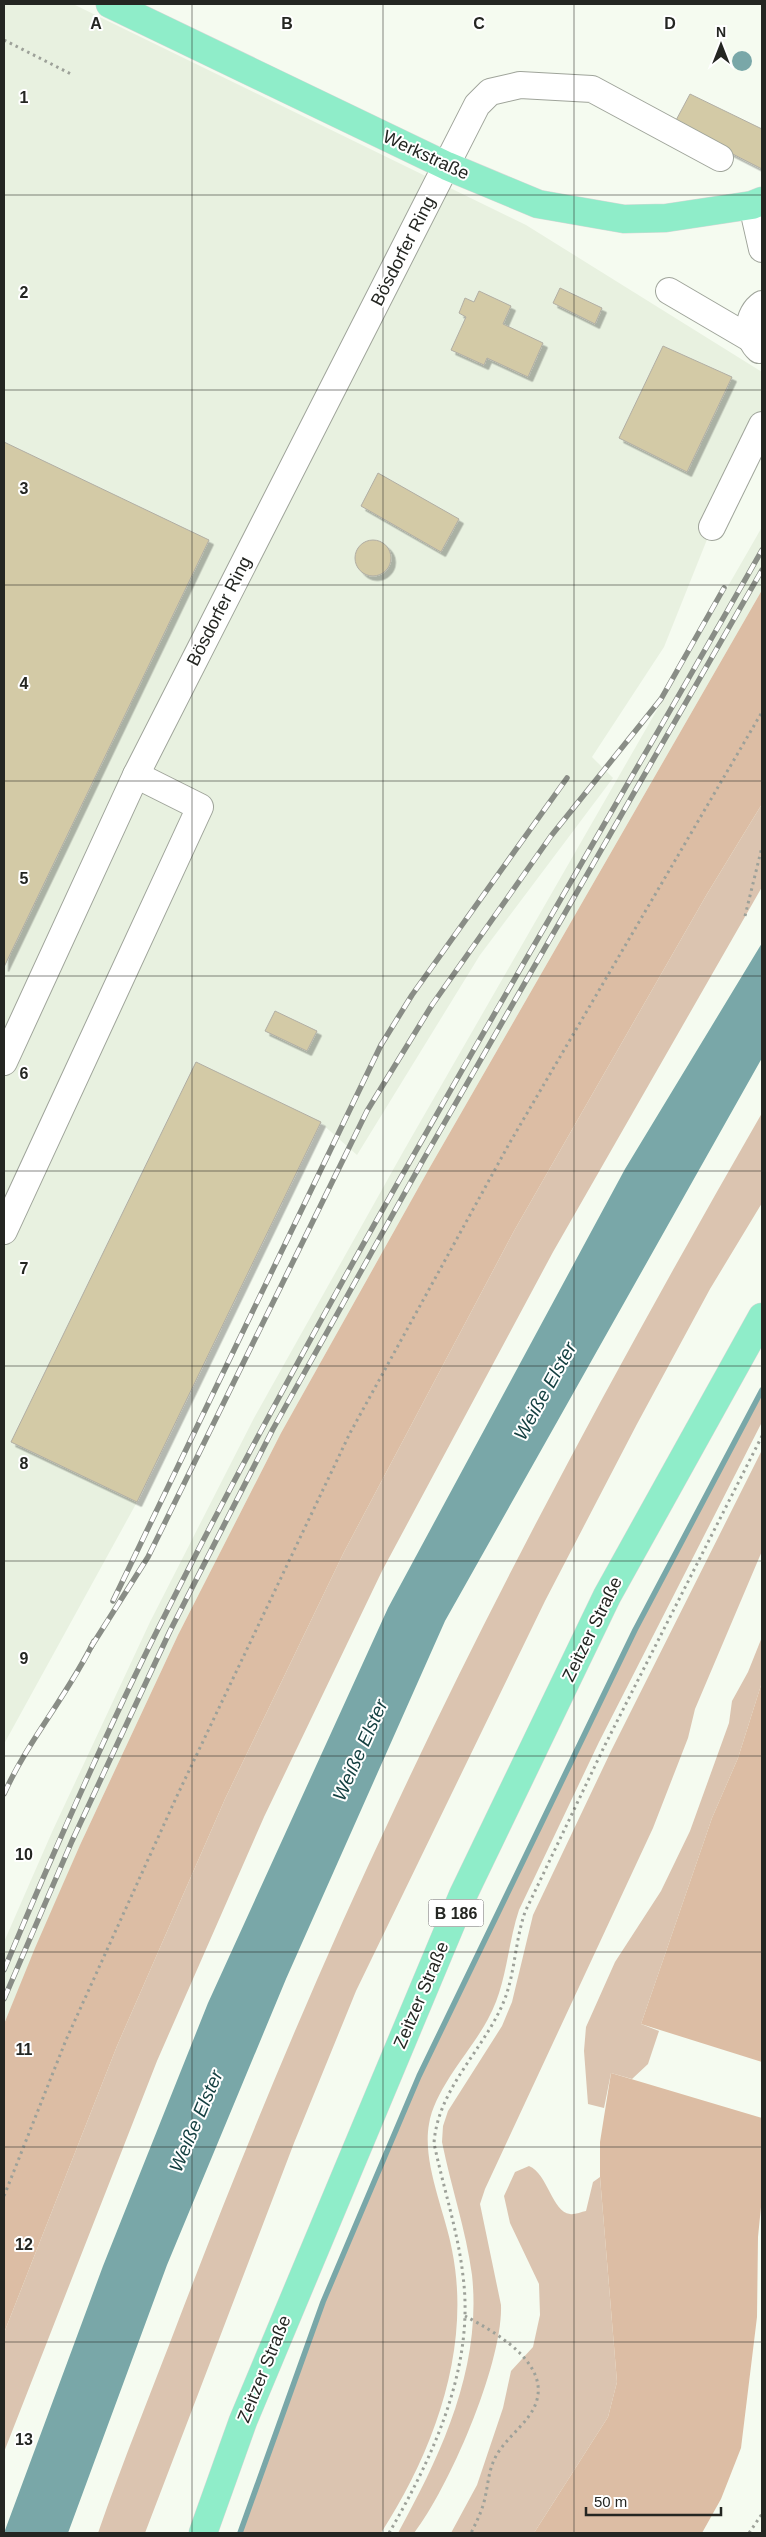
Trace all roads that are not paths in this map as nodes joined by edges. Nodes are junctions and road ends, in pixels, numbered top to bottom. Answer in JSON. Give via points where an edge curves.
{"nodes":[{"id":1,"x":110,"y":4,"type":"edge"},
{"id":2,"x":720,"y":158,"type":"dead end"},
{"id":3,"x":447,"y":166,"type":"junction"},
{"id":4,"x":757,"y":203,"type":"edge"},
{"id":5,"x":762,"y":249,"type":"edge"},
{"id":6,"x":669,"y":291,"type":"dead end"},
{"id":7,"x":762,"y":304,"type":"edge"},
{"id":8,"x":757,"y":346,"type":"edge"},
{"id":9,"x":762,"y":425,"type":"edge"},
{"id":10,"x":712,"y":527,"type":"dead end"},
{"id":11,"x":136,"y":775,"type":"junction"},
{"id":12,"x":4,"y":1062,"type":"edge"},
{"id":13,"x":4,"y":1231,"type":"edge"},
{"id":14,"x":762,"y":1317,"type":"edge"},
{"id":15,"x":203,"y":2533,"type":"edge"}],
"edges":[{"from":1,"to":3,"type":"main road","name":"Werkstraße"},
{"from":2,"to":3,"type":"street","name":"Bösdorfer Ring","via":[[592,89],[520,85],[490,92],[477,105]]},
{"from":3,"to":4,"type":"main road","name":"Werkstraße","via":[[538,204],[624,219],[666,218]]},
{"from":3,"to":11,"type":"street","name":"Bösdorfer Ring"},
{"from":4,"to":5,"type":"street"},
{"from":6,"to":8,"type":"street"},
{"from":7,"to":8,"type":"street","via":[[756,308],[748,325]]},
{"from":9,"to":10,"type":"street"},
{"from":11,"to":12,"type":"street","name":"Bösdorfer Ring"},
{"from":11,"to":13,"type":"street","via":[[200,807]]},
{"from":14,"to":15,"type":"main road","name":"Zeitzer Straße","number":"B 186","via":[[607,1596],[463,1895],[242,2421]]}]}
